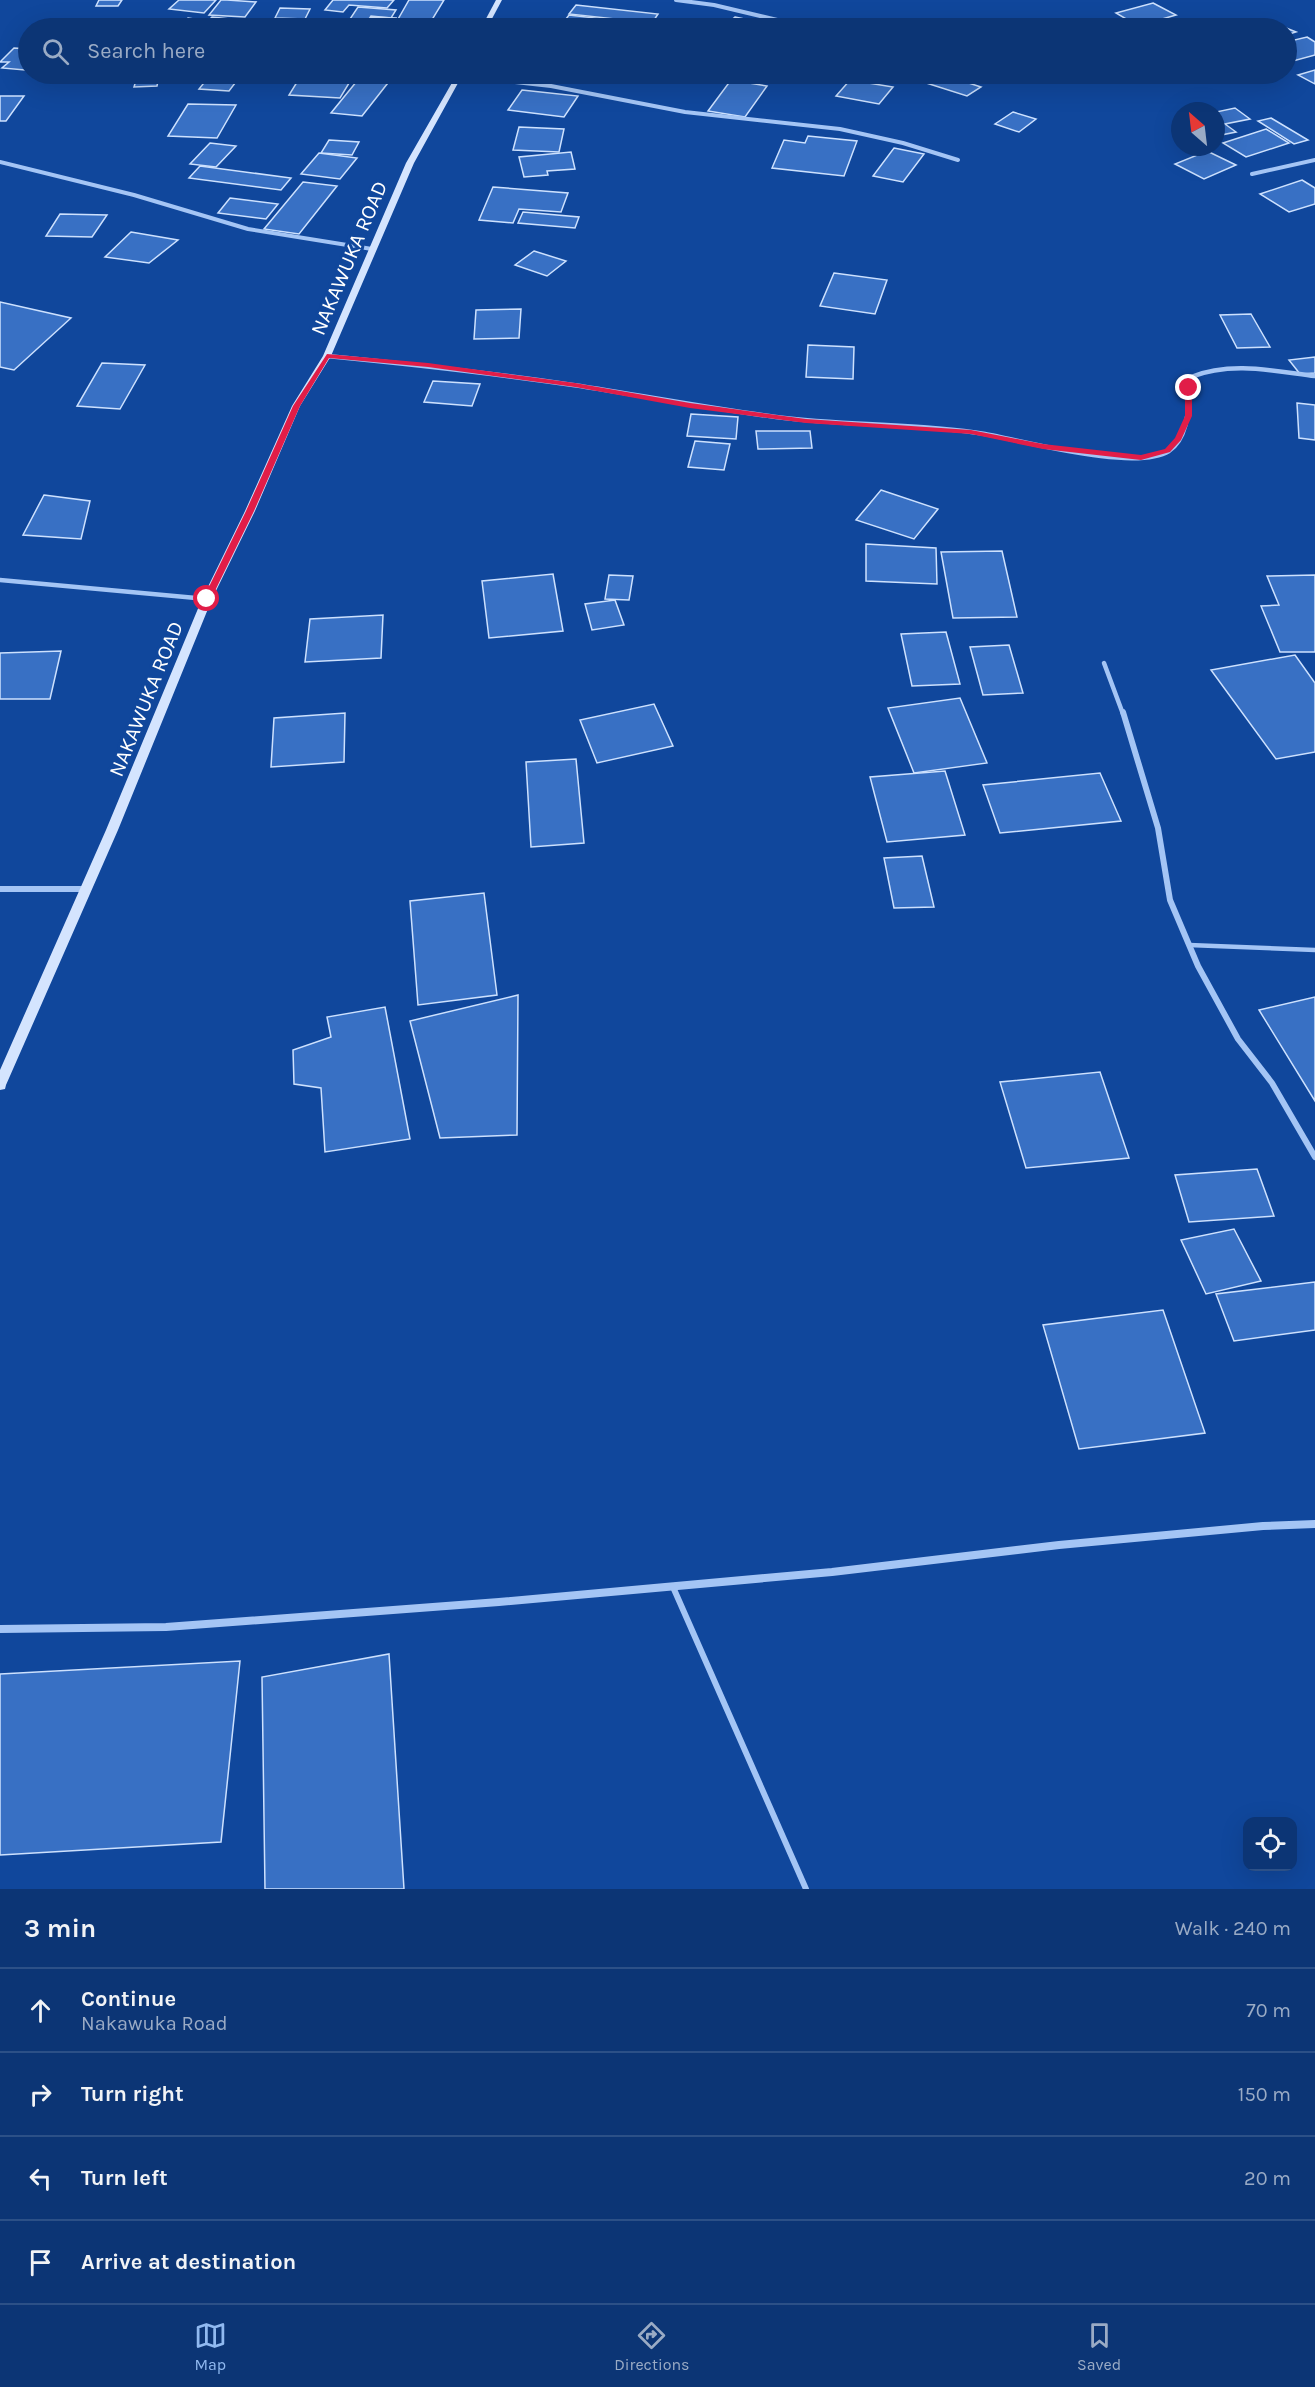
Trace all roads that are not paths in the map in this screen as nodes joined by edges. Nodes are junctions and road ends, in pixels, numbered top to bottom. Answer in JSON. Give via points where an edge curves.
{"nodes":[{"id":1,"x":499,"y":0,"type":"edge"},
{"id":2,"x":676,"y":0,"type":"edge"},
{"id":3,"x":489,"y":18,"type":"edge"},
{"id":4,"x":769,"y":18,"type":"edge"},
{"id":5,"x":455,"y":84,"type":"edge"},
{"id":6,"x":534,"y":84,"type":"edge"},
{"id":7,"x":958,"y":160,"type":"dead end"},
{"id":8,"x":1315,"y":160,"type":"edge"},
{"id":9,"x":0,"y":162,"type":"edge"},
{"id":10,"x":1252,"y":174,"type":"dead end"},
{"id":11,"x":372,"y":249,"type":"junction"},
{"id":12,"x":327,"y":356,"type":"junction"},
{"id":13,"x":1315,"y":376,"type":"edge"},
{"id":14,"x":0,"y":580,"type":"edge"},
{"id":15,"x":207,"y":599,"type":"junction"},
{"id":16,"x":1104,"y":663,"type":"dead end"},
{"id":17,"x":0,"y":889,"type":"edge"},
{"id":18,"x":87,"y":889,"type":"junction"},
{"id":19,"x":1189,"y":945,"type":"junction"},
{"id":20,"x":1315,"y":950,"type":"edge"},
{"id":21,"x":0,"y":1085,"type":"edge"},
{"id":22,"x":1315,"y":1157,"type":"edge"},
{"id":23,"x":1315,"y":1524,"type":"edge"},
{"id":24,"x":673,"y":1587,"type":"junction"},
{"id":25,"x":0,"y":1629,"type":"edge"},
{"id":26,"x":806,"y":1889,"type":"edge"}],
"edges":[{"from":1,"to":3,"type":"main road"},
{"from":2,"to":4,"type":"street"},
{"from":5,"to":11,"type":"main road","name":"NAKAWUKA ROAD","via":[[410,163]]},
{"from":6,"to":7,"type":"street","via":[[685,112],[840,129]]},
{"from":8,"to":10,"type":"street"},
{"from":9,"to":11,"type":"street","via":[[134,195],[248,229]]},
{"from":11,"to":12,"type":"main road","name":"NAKAWUKA ROAD"},
{"from":12,"to":13,"type":"street","via":[[428,365],[806,421],[971,432],[1141,458],[1168,451],[1178,438],[1188,416],[1191,377],[1200,372],[1230,368]]},
{"from":12,"to":15,"type":"main road","name":"NAKAWUKA ROAD","via":[[296,406]]},
{"from":14,"to":15,"type":"street"},
{"from":15,"to":18,"type":"main road","name":"NAKAWUKA ROAD"},
{"from":16,"to":19,"type":"street","via":[[1130,732],[1158,828],[1170,900]]},
{"from":17,"to":18,"type":"street"},
{"from":18,"to":21,"type":"main road","name":"NAKAWUKA ROAD"},
{"from":19,"to":20,"type":"lane"},
{"from":19,"to":22,"type":"street","via":[[1238,1040],[1272,1083]]},
{"from":23,"to":24,"type":"street","via":[[1059,1545]]},
{"from":24,"to":25,"type":"street","via":[[166,1627]]},
{"from":24,"to":26,"type":"lane"}]}
